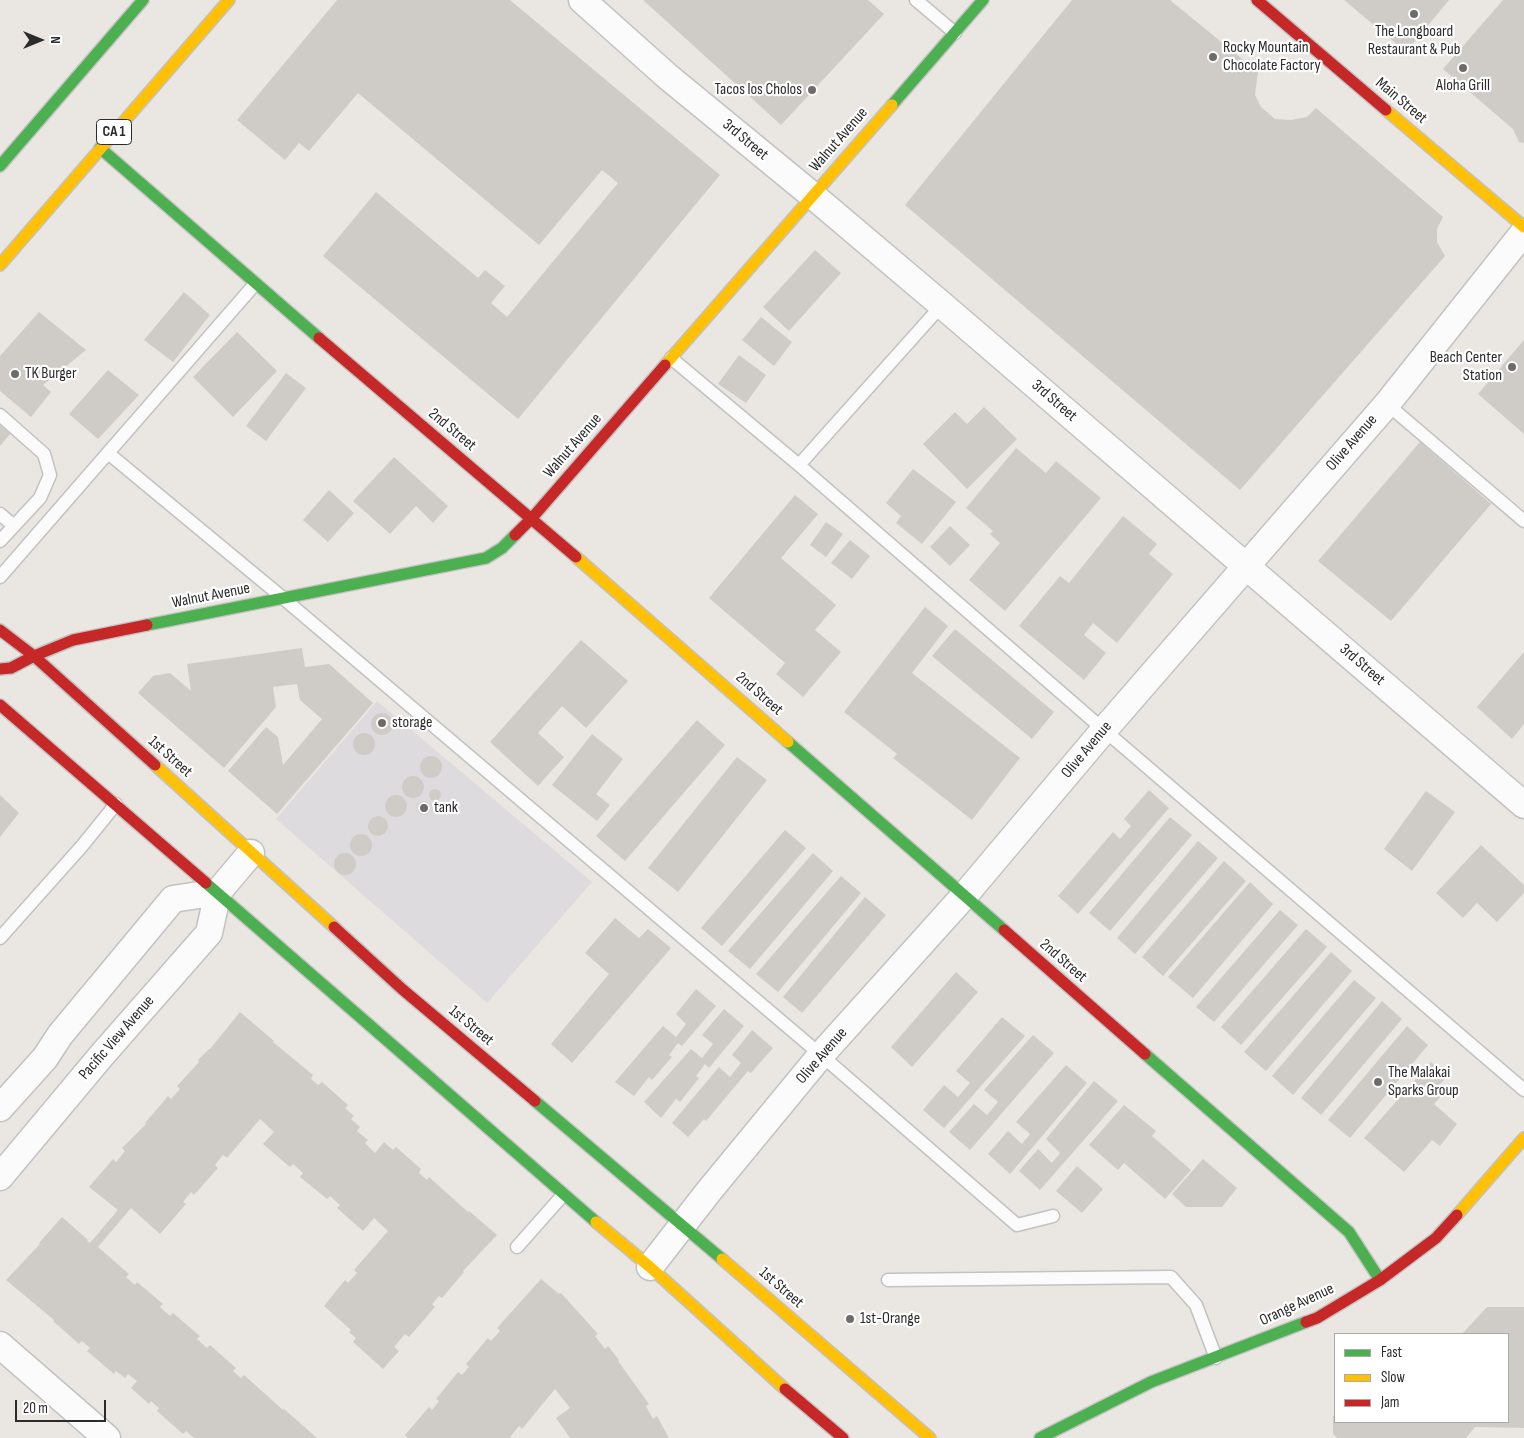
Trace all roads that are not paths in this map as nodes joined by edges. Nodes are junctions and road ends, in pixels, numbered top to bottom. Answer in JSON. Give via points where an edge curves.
{"nodes":[{"id":1,"x":143,"y":0,"type":"edge"},
{"id":2,"x":229,"y":0,"type":"edge"},
{"id":3,"x":582,"y":0,"type":"edge"},
{"id":4,"x":916,"y":0,"type":"edge"},
{"id":5,"x":983,"y":0,"type":"edge"},
{"id":6,"x":1257,"y":0,"type":"edge"},
{"id":7,"x":954,"y":33,"type":"junction"},
{"id":8,"x":100,"y":148,"type":"junction"},
{"id":9,"x":0,"y":166,"type":"edge"},
{"id":10,"x":812,"y":195,"type":"junction"},
{"id":11,"x":1524,"y":226,"type":"edge"},
{"id":12,"x":1524,"y":232,"type":"edge"},
{"id":13,"x":0,"y":265,"type":"edge"},
{"id":14,"x":255,"y":284,"type":"junction"},
{"id":15,"x":942,"y":305,"type":"junction"},
{"id":16,"x":671,"y":358,"type":"junction"},
{"id":17,"x":1387,"y":404,"type":"junction"},
{"id":18,"x":0,"y":415,"type":"edge"},
{"id":19,"x":108,"y":453,"type":"junction"},
{"id":20,"x":800,"y":465,"type":"junction"},
{"id":21,"x":0,"y":514,"type":"edge"},
{"id":22,"x":532,"y":518,"type":"junction"},
{"id":23,"x":1524,"y":521,"type":"edge"},
{"id":24,"x":14,"y":526,"type":"junction"},
{"id":25,"x":0,"y":542,"type":"edge"},
{"id":26,"x":1246,"y":564,"type":"junction"},
{"id":27,"x":0,"y":577,"type":"edge"},
{"id":28,"x":282,"y":598,"type":"junction"},
{"id":29,"x":0,"y":630,"type":"edge"},
{"id":30,"x":34,"y":656,"type":"junction"},
{"id":31,"x":0,"y":669,"type":"edge"},
{"id":32,"x":0,"y":705,"type":"edge"},
{"id":33,"x":1104,"y":730,"type":"junction"},
{"id":34,"x":116,"y":804,"type":"junction"},
{"id":35,"x":1524,"y":805,"type":"edge"},
{"id":36,"x":251,"y":853,"type":"junction"},
{"id":37,"x":218,"y":892,"type":"junction"},
{"id":38,"x":964,"y":896,"type":"junction"},
{"id":39,"x":0,"y":938,"type":"edge"},
{"id":40,"x":821,"y":1055,"type":"junction"},
{"id":41,"x":1524,"y":1090,"type":"edge"},
{"id":42,"x":0,"y":1108,"type":"edge"},
{"id":43,"x":1524,"y":1138,"type":"edge"},
{"id":44,"x":0,"y":1177,"type":"edge"},
{"id":45,"x":563,"y":1195,"type":"junction"},
{"id":46,"x":1053,"y":1216,"type":"dead end"},
{"id":47,"x":682,"y":1225,"type":"junction"},
{"id":48,"x":517,"y":1247,"type":"dead end"},
{"id":49,"x":650,"y":1267,"type":"junction"},
{"id":50,"x":888,"y":1280,"type":"dead end"},
{"id":51,"x":1380,"y":1280,"type":"junction"},
{"id":52,"x":0,"y":1345,"type":"edge"},
{"id":53,"x":1216,"y":1358,"type":"junction"},
{"id":54,"x":108,"y":1438,"type":"edge"},
{"id":55,"x":843,"y":1438,"type":"edge"},
{"id":56,"x":930,"y":1438,"type":"edge"},
{"id":57,"x":1040,"y":1438,"type":"edge"}],
"edges":[{"from":1,"to":9,"type":"main road"},
{"from":2,"to":8,"type":"main road","number":"CA 1"},
{"from":3,"to":10,"type":"street","name":"3rd Street","via":[[667,76]]},
{"from":4,"to":7,"type":"lane"},
{"from":5,"to":7,"type":"main road","name":"Walnut Avenue"},
{"from":6,"to":11,"type":"main road","name":"Main Street"},
{"from":7,"to":10,"type":"main road","name":"Walnut Avenue"},
{"from":8,"to":13,"type":"main road","number":"CA 1"},
{"from":8,"to":14,"type":"main road","name":"2nd Street"},
{"from":10,"to":15,"type":"street","name":"3rd Street"},
{"from":10,"to":16,"type":"main road","name":"Walnut Avenue"},
{"from":12,"to":17,"type":"street","name":"Olive Avenue"},
{"from":14,"to":19,"type":"lane"},
{"from":14,"to":22,"type":"main road","name":"2nd Street"},
{"from":15,"to":20,"type":"lane"},
{"from":15,"to":26,"type":"street","name":"3rd Street"},
{"from":16,"to":20,"type":"lane"},
{"from":16,"to":22,"type":"main road","name":"Walnut Avenue"},
{"from":17,"to":23,"type":"lane"},
{"from":17,"to":26,"type":"street","name":"Olive Avenue"},
{"from":18,"to":24,"type":"lane","via":[[44,454],[50,475],[40,498]]},
{"from":19,"to":27,"type":"lane"},
{"from":19,"to":28,"type":"lane"},
{"from":20,"to":33,"type":"lane"},
{"from":21,"to":24,"type":"lane"},
{"from":22,"to":28,"type":"main road","name":"Walnut Avenue","via":[[502,548],[486,558]]},
{"from":22,"to":38,"type":"main road","name":"2nd Street"},
{"from":24,"to":25,"type":"lane"},
{"from":26,"to":33,"type":"street","name":"Olive Avenue"},
{"from":26,"to":35,"type":"street","name":"3rd Street"},
{"from":28,"to":30,"type":"main road","name":"Walnut Avenue","via":[[73,640]]},
{"from":28,"to":40,"type":"lane"},
{"from":29,"to":30,"type":"main road","name":"1st Street"},
{"from":30,"to":31,"type":"main road","name":"Walnut Avenue","via":[[11,668]]},
{"from":30,"to":36,"type":"main road","name":"1st Street"},
{"from":32,"to":34,"type":"main road"},
{"from":33,"to":38,"type":"street","name":"Olive Avenue"},
{"from":33,"to":41,"type":"lane"},
{"from":34,"to":37,"type":"main road"},
{"from":34,"to":39,"type":"lane"},
{"from":36,"to":37,"type":"street","name":"Pacific View Avenue"},
{"from":36,"to":47,"type":"main road","name":"1st Street","via":[[402,989]]},
{"from":37,"to":42,"type":"street","via":[[172,899],[60,1034],[45,1058]]},
{"from":37,"to":44,"type":"street","name":"Pacific View Avenue","via":[[208,933]]},
{"from":37,"to":45,"type":"main road"},
{"from":38,"to":40,"type":"street","name":"Olive Avenue"},
{"from":38,"to":51,"type":"main road","name":"2nd Street","via":[[1349,1232]]},
{"from":40,"to":46,"type":"lane","via":[[1017,1225]]},
{"from":40,"to":47,"type":"street","name":"Olive Avenue"},
{"from":43,"to":51,"type":"main road","name":"Orange Avenue","via":[[1436,1238]]},
{"from":45,"to":48,"type":"lane"},
{"from":45,"to":49,"type":"main road"},
{"from":47,"to":49,"type":"street","name":"Olive Avenue"},
{"from":47,"to":56,"type":"main road","name":"1st Street"},
{"from":49,"to":55,"type":"main road"},
{"from":50,"to":53,"type":"lane","via":[[1171,1276],[1196,1305]]},
{"from":51,"to":53,"type":"main road","name":"Orange Avenue","via":[[1317,1318]]},
{"from":52,"to":54,"type":"street"},
{"from":53,"to":57,"type":"main road","name":"Orange Avenue","via":[[1151,1382]]}]}
